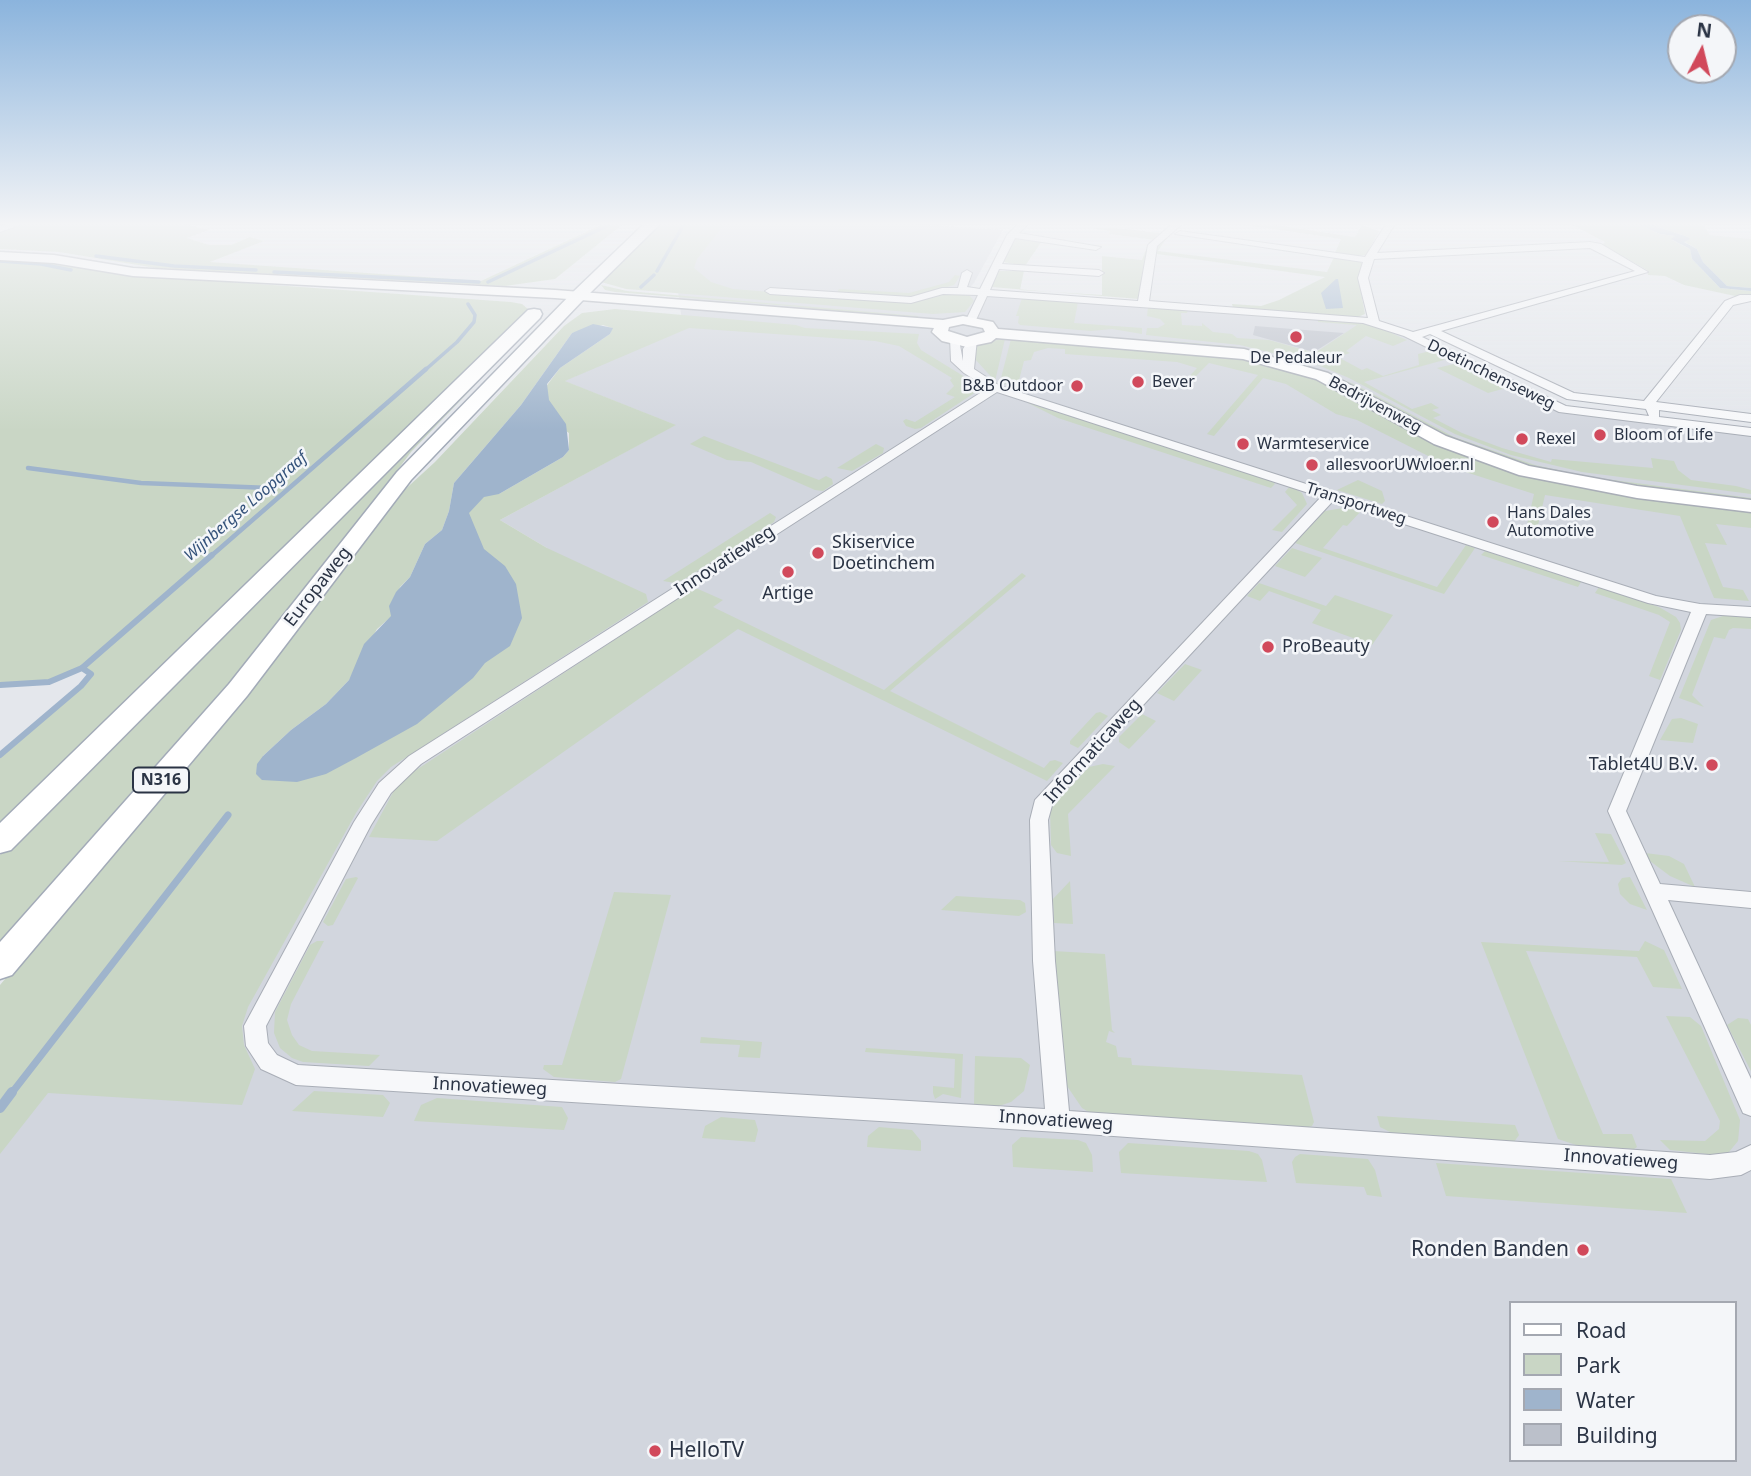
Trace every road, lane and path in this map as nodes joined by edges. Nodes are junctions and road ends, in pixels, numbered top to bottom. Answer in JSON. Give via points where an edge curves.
{"nodes":[{"id":1,"x":449,"y":293,"type":"edge"},
{"id":2,"x":567,"y":293,"type":"edge"},
{"id":3,"x":797,"y":293,"type":"edge"},
{"id":4,"x":933,"y":293,"type":"edge"},
{"id":5,"x":983,"y":293,"type":"joint"},
{"id":6,"x":1145,"y":293,"type":"edge"},
{"id":7,"x":1367,"y":293,"type":"edge"},
{"id":8,"x":1568,"y":293,"type":"edge"},
{"id":9,"x":564,"y":295,"type":"junction"},
{"id":10,"x":1751,"y":298,"type":"edge"},
{"id":11,"x":1143,"y":304,"type":"junction"},
{"id":12,"x":971,"y":320,"type":"junction"},
{"id":13,"x":1374,"y":322,"type":"junction"},
{"id":14,"x":942,"y":328,"type":"junction"},
{"id":15,"x":1432,"y":331,"type":"junction"},
{"id":16,"x":993,"y":333,"type":"junction"},
{"id":17,"x":1412,"y":336,"type":"junction"},
{"id":18,"x":954,"y":340,"type":"junction"},
{"id":19,"x":973,"y":341,"type":"junction"},
{"id":20,"x":968,"y":371,"type":"junction"},
{"id":21,"x":996,"y":388,"type":"junction"},
{"id":22,"x":1650,"y":406,"type":"junction"},
{"id":23,"x":1751,"y":418,"type":"edge"},
{"id":24,"x":1657,"y":421,"type":"junction"},
{"id":25,"x":1751,"y":432,"type":"edge"},
{"id":26,"x":1330,"y":496,"type":"junction"},
{"id":27,"x":1751,"y":506,"type":"edge"},
{"id":28,"x":1700,"y":609,"type":"junction"},
{"id":29,"x":1751,"y":612,"type":"edge"},
{"id":30,"x":0,"y":842,"type":"edge"},
{"id":31,"x":1655,"y":891,"type":"junction"},
{"id":32,"x":1751,"y":900,"type":"edge"},
{"id":33,"x":0,"y":965,"type":"edge"},
{"id":34,"x":1751,"y":1105,"type":"edge"},
{"id":35,"x":1058,"y":1121,"type":"junction"},
{"id":36,"x":1751,"y":1156,"type":"edge"}],
"edges":[{"from":1,"to":9,"type":"main road"},
{"from":2,"to":9,"type":"main road","name":"Europaweg","number":"N316"},
{"from":3,"to":4,"type":"street","name":"Doetinchemseweg","via":[[900,300]]},
{"from":5,"to":11,"type":"street","name":"Doetinchemseweg"},
{"from":5,"to":12,"type":"street"},
{"from":6,"to":11,"type":"street"},
{"from":7,"to":13,"type":"street"},
{"from":8,"to":15,"type":"street"},
{"from":9,"to":14,"type":"main road"},
{"from":9,"to":30,"type":"main road","name":"Europaweg","number":"N316"},
{"from":9,"to":33,"type":"main road","name":"Europaweg","number":"N316","via":[[404,476],[238,690]]},
{"from":10,"to":22,"type":"street","via":[[1729,303]]},
{"from":11,"to":13,"type":"street","name":"Doetinchemseweg"},
{"from":12,"to":14,"type":"main road"},
{"from":12,"to":16,"type":"main road","via":[[988,325]]},
{"from":13,"to":17,"type":"street","name":"Doetinchemseweg"},
{"from":14,"to":18,"type":"main road"},
{"from":15,"to":17,"type":"street"},
{"from":15,"to":22,"type":"street","via":[[1564,394]]},
{"from":16,"to":19,"type":"main road"},
{"from":16,"to":27,"type":"main road","name":"Bedrijvenweg","via":[[1244,354],[1322,376],[1440,440],[1525,471]]},
{"from":17,"to":24,"type":"street","name":"Doetinchemseweg","via":[[1563,409]]},
{"from":18,"to":19,"type":"main road"},
{"from":18,"to":20,"type":"street","via":[[955,359]]},
{"from":19,"to":20,"type":"street"},
{"from":20,"to":21,"type":"street","name":"Transportweg"},
{"from":21,"to":26,"type":"street","name":"Transportweg"},
{"from":21,"to":35,"type":"street","name":"Innovatieweg","via":[[415,760],[385,788],[363,822],[255,1026],[257,1046],[269,1062],[296,1075]]},
{"from":22,"to":23,"type":"street"},
{"from":22,"to":24,"type":"street"},
{"from":24,"to":25,"type":"street","name":"Doetinchemseweg"},
{"from":26,"to":28,"type":"street","name":"Transportweg","via":[[1653,600]]},
{"from":26,"to":35,"type":"street","name":"Informaticaweg","via":[[1044,800],[1039,820],[1044,961]]},
{"from":28,"to":29,"type":"street","name":"Transportweg"},
{"from":28,"to":31,"type":"street","via":[[1617,811]]},
{"from":31,"to":32,"type":"street"},
{"from":31,"to":34,"type":"street"},
{"from":35,"to":36,"type":"street","name":"Innovatieweg","via":[[1710,1167],[1741,1163]]}]}
